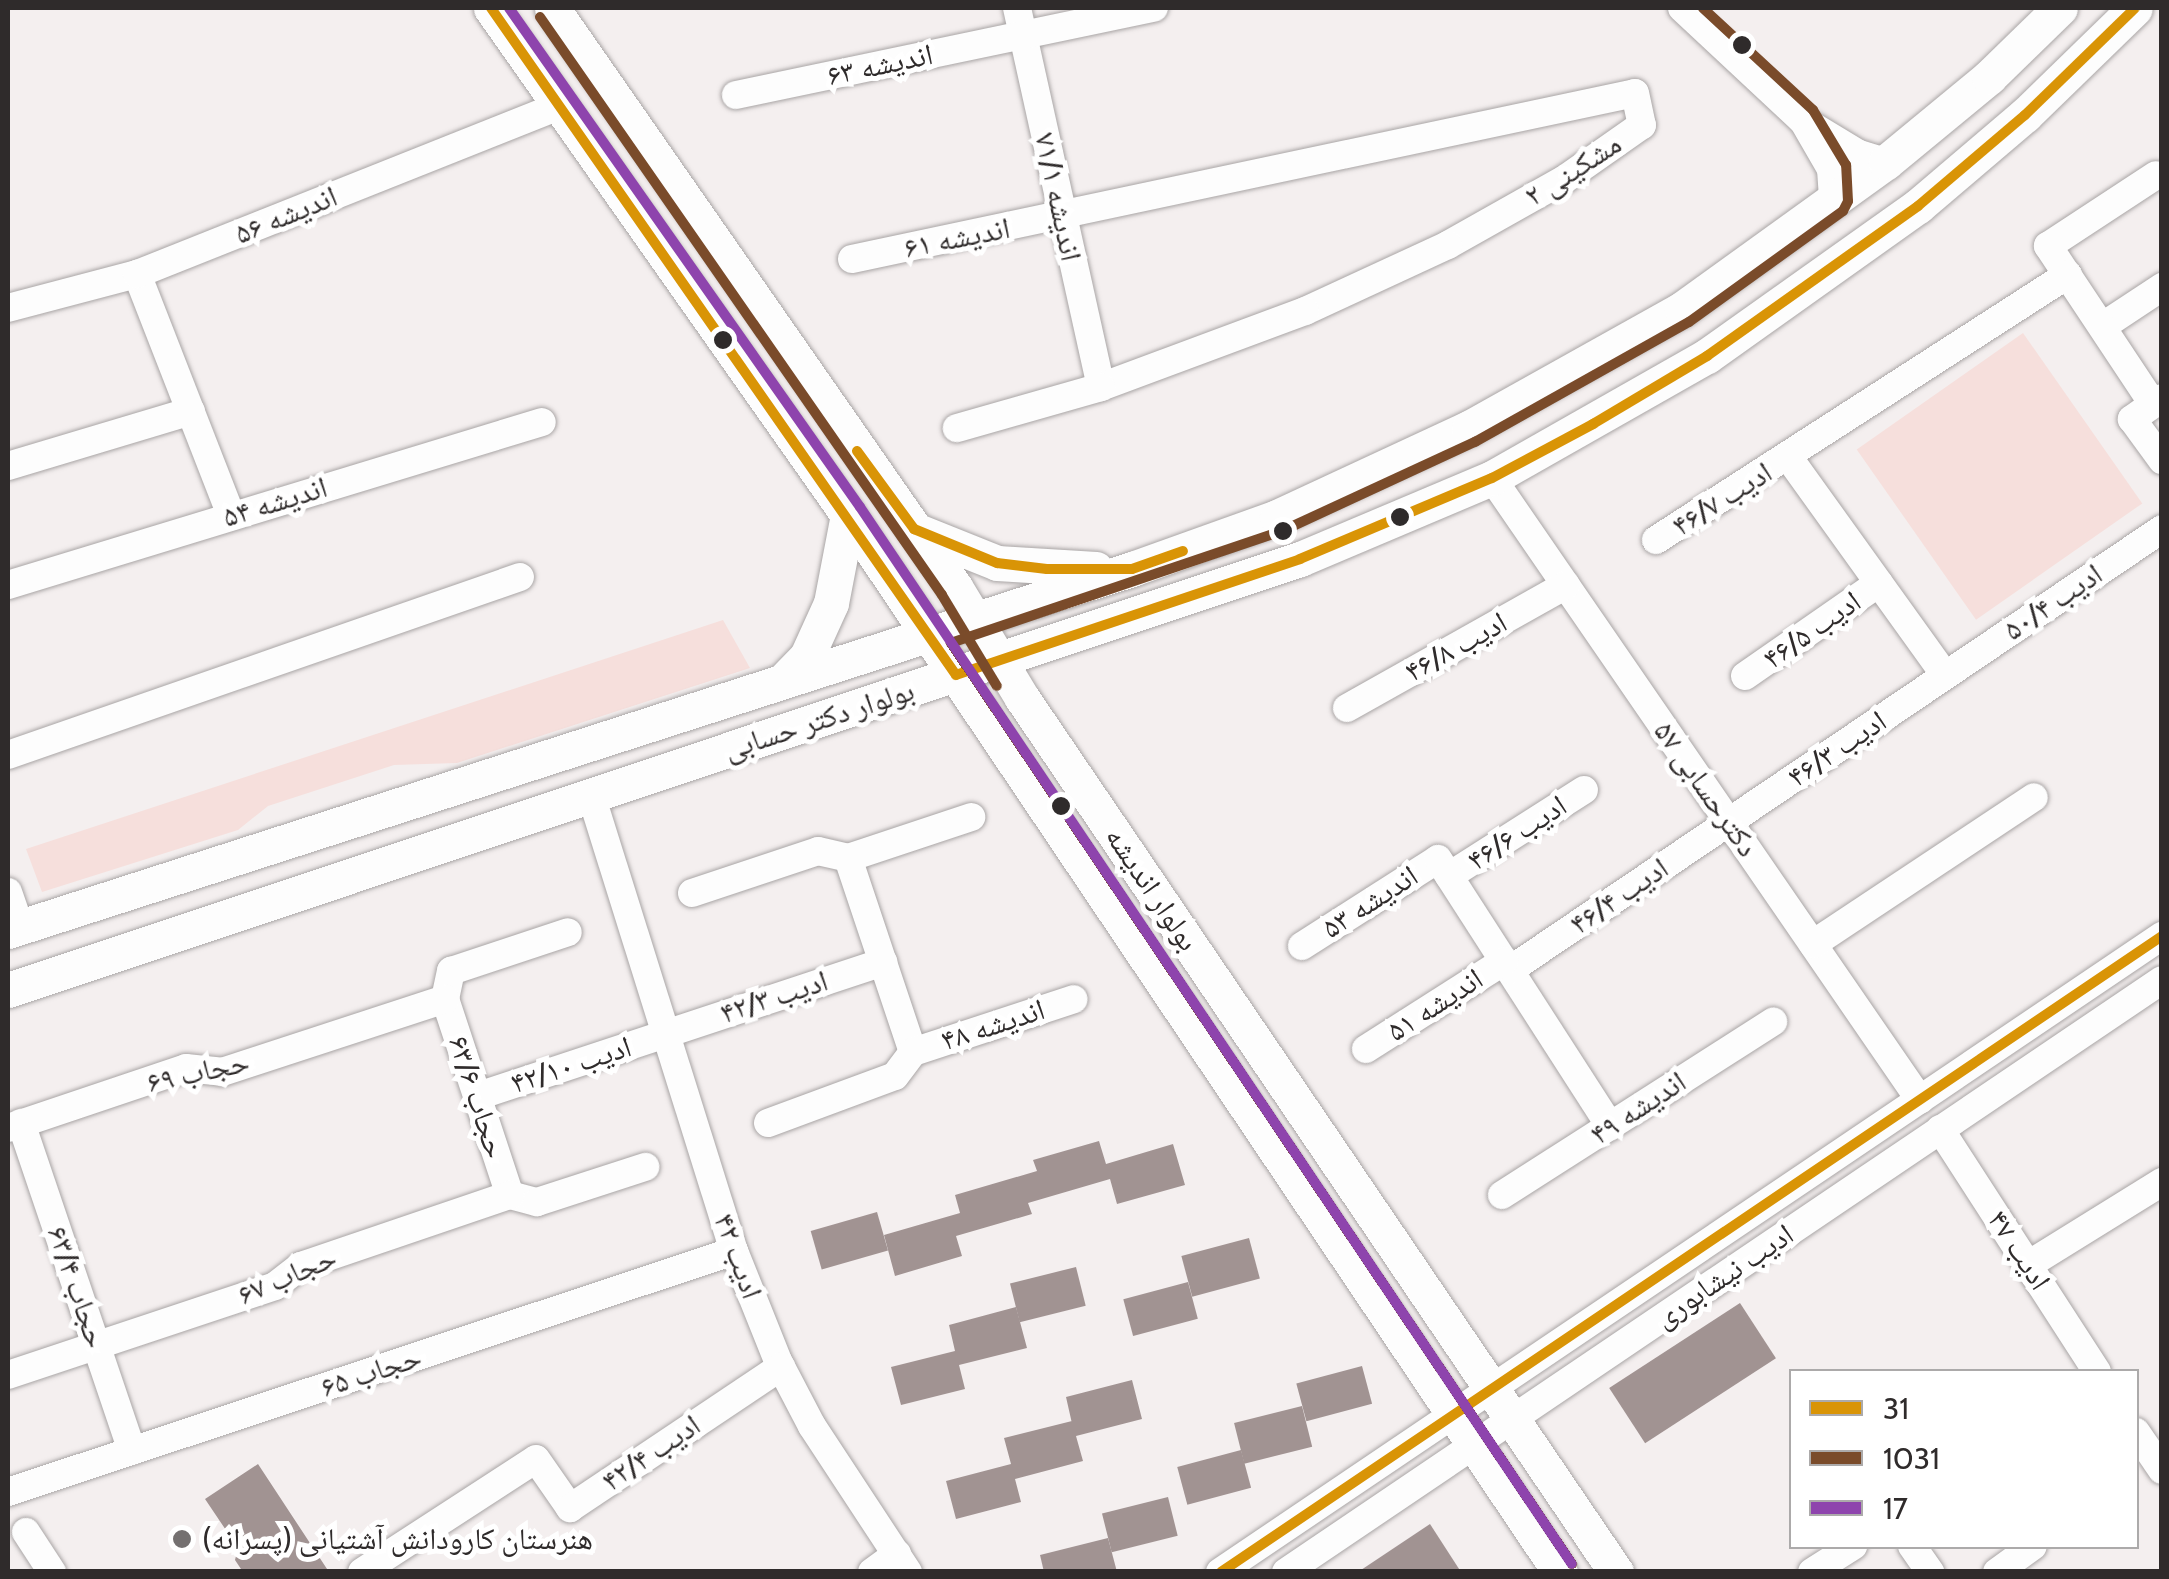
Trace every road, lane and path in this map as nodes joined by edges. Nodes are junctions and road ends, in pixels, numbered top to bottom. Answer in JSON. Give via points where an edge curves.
{"nodes":[{"id":1,"x":491,"y":8,"type":"edge"},
{"id":2,"x":552,"y":8,"type":"edge"},
{"id":3,"x":1154,"y":8,"type":"edge"},
{"id":4,"x":1682,"y":8,"type":"edge"},
{"id":5,"x":2060,"y":8,"type":"edge"},
{"id":6,"x":2135,"y":8,"type":"edge"},
{"id":7,"x":1020,"y":21,"type":"edge"},
{"id":8,"x":736,"y":94,"type":"dead end"},
{"id":9,"x":560,"y":106,"type":"junction"},
{"id":10,"x":1801,"y":119,"type":"junction"},
{"id":11,"x":1886,"y":162,"type":"junction"},
{"id":12,"x":2156,"y":175,"type":"dead end"},
{"id":13,"x":1833,"y":200,"type":"junction"},
{"id":14,"x":1061,"y":218,"type":"junction"},
{"id":15,"x":852,"y":258,"type":"dead end"},
{"id":16,"x":137,"y":274,"type":"junction"},
{"id":17,"x":2068,"y":274,"type":"junction"},
{"id":18,"x":2162,"y":287,"type":"edge"},
{"id":19,"x":8,"y":308,"type":"edge"},
{"id":20,"x":2103,"y":326,"type":"junction"},
{"id":21,"x":1101,"y":387,"type":"junction"},
{"id":22,"x":2157,"y":401,"type":"edge"},
{"id":23,"x":191,"y":412,"type":"junction"},
{"id":24,"x":542,"y":422,"type":"dead end"},
{"id":25,"x":957,"y":428,"type":"dead end"},
{"id":26,"x":1788,"y":458,"type":"junction"},
{"id":27,"x":2162,"y":460,"type":"edge"},
{"id":28,"x":8,"y":466,"type":"edge"},
{"id":29,"x":1492,"y":478,"type":"junction"},
{"id":30,"x":231,"y":515,"type":"junction"},
{"id":31,"x":848,"y":515,"type":"junction"},
{"id":32,"x":914,"y":529,"type":"junction"},
{"id":33,"x":2162,"y":529,"type":"edge"},
{"id":34,"x":1656,"y":540,"type":"dead end"},
{"id":35,"x":1132,"y":569,"type":"junction"},
{"id":36,"x":520,"y":577,"type":"dead end"},
{"id":37,"x":1879,"y":583,"type":"junction"},
{"id":38,"x":8,"y":584,"type":"edge"},
{"id":39,"x":1566,"y":585,"type":"junction"},
{"id":40,"x":974,"y":619,"type":"junction"},
{"id":41,"x":928,"y":636,"type":"junction"},
{"id":42,"x":999,"y":660,"type":"junction"},
{"id":43,"x":956,"y":674,"type":"junction"},
{"id":44,"x":1745,"y":676,"type":"dead end"},
{"id":45,"x":1945,"y":676,"type":"junction"},
{"id":46,"x":783,"y":681,"type":"junction"},
{"id":47,"x":1347,"y":708,"type":"dead end"},
{"id":48,"x":8,"y":755,"type":"edge"},
{"id":49,"x":1584,"y":790,"type":"dead end"},
{"id":50,"x":590,"y":795,"type":"junction"},
{"id":51,"x":2034,"y":797,"type":"dead end"},
{"id":52,"x":971,"y":817,"type":"dead end"},
{"id":53,"x":1728,"y":822,"type":"junction"},
{"id":54,"x":848,"y":858,"type":"junction"},
{"id":55,"x":1444,"y":868,"type":"junction"},
{"id":56,"x":8,"y":892,"type":"edge"},
{"id":57,"x":692,"y":893,"type":"dead end"},
{"id":58,"x":14,"y":929,"type":"edge"},
{"id":59,"x":568,"y":932,"type":"dead end"},
{"id":60,"x":2162,"y":936,"type":"edge"},
{"id":61,"x":1813,"y":944,"type":"junction"},
{"id":62,"x":1302,"y":946,"type":"dead end"},
{"id":63,"x":883,"y":962,"type":"junction"},
{"id":64,"x":1507,"y":965,"type":"junction"},
{"id":65,"x":2162,"y":980,"type":"edge"},
{"id":66,"x":8,"y":990,"type":"edge"},
{"id":67,"x":445,"y":998,"type":"junction"},
{"id":68,"x":1074,"y":999,"type":"dead end"},
{"id":69,"x":1773,"y":1022,"type":"dead end"},
{"id":70,"x":665,"y":1033,"type":"junction"},
{"id":71,"x":1366,"y":1049,"type":"dead end"},
{"id":72,"x":913,"y":1052,"type":"junction"},
{"id":73,"x":478,"y":1096,"type":"junction"},
{"id":74,"x":1920,"y":1100,"type":"junction"},
{"id":75,"x":768,"y":1123,"type":"dead end"},
{"id":76,"x":14,"y":1125,"type":"edge"},
{"id":77,"x":1610,"y":1126,"type":"junction"},
{"id":78,"x":1940,"y":1129,"type":"junction"},
{"id":79,"x":645,"y":1167,"type":"dead end"},
{"id":80,"x":2162,"y":1182,"type":"edge"},
{"id":81,"x":510,"y":1195,"type":"junction"},
{"id":82,"x":1502,"y":1195,"type":"dead end"},
{"id":83,"x":734,"y":1251,"type":"junction"},
{"id":84,"x":2028,"y":1265,"type":"junction"},
{"id":85,"x":96,"y":1346,"type":"junction"},
{"id":86,"x":781,"y":1367,"type":"junction"},
{"id":87,"x":2095,"y":1369,"type":"edge"},
{"id":88,"x":8,"y":1374,"type":"edge"},
{"id":89,"x":1492,"y":1388,"type":"junction"},
{"id":90,"x":1453,"y":1414,"type":"junction"},
{"id":91,"x":1513,"y":1418,"type":"junction"},
{"id":92,"x":2139,"y":1439,"type":"edge"},
{"id":93,"x":1474,"y":1445,"type":"junction"},
{"id":94,"x":132,"y":1451,"type":"junction"},
{"id":95,"x":2151,"y":1468,"type":"edge"},
{"id":96,"x":8,"y":1492,"type":"edge"},
{"id":97,"x":26,"y":1532,"type":"dead end"},
{"id":98,"x":1848,"y":1549,"type":"edge"},
{"id":99,"x":1914,"y":1549,"type":"edge"},
{"id":100,"x":2028,"y":1549,"type":"edge"},
{"id":101,"x":903,"y":1563,"type":"edge"},
{"id":102,"x":52,"y":1572,"type":"edge"},
{"id":103,"x":362,"y":1572,"type":"edge"},
{"id":104,"x":872,"y":1572,"type":"edge"},
{"id":105,"x":1220,"y":1572,"type":"edge"},
{"id":106,"x":1286,"y":1572,"type":"edge"},
{"id":107,"x":1560,"y":1572,"type":"edge"},
{"id":108,"x":1616,"y":1572,"type":"edge"},
{"id":109,"x":1812,"y":1572,"type":"edge"},
{"id":110,"x":1930,"y":1572,"type":"edge"},
{"id":111,"x":1997,"y":1572,"type":"edge"}],
"edges":[{"from":1,"to":9,"type":"main road","name":"بولوار اندیشه"},
{"from":2,"to":32,"type":"main road","name":"بولوار اندیشه"},
{"from":3,"to":7,"type":"street","name":"اندیشه ۶۳"},
{"from":4,"to":10,"type":"street"},
{"from":5,"to":11,"type":"main road","name":"بولوار دکتر حسابی"},
{"from":6,"to":29,"type":"main road","name":"بولوار دکتر حسابی","via":[[1918,206],[1707,356]]},
{"from":7,"to":8,"type":"street","name":"اندیشه ۶۳"},
{"from":7,"to":14,"type":"street","name":"اندیشه ۷۱/۱"},
{"from":9,"to":16,"type":"street","name":"اندیشه ۵۶"},
{"from":9,"to":31,"type":"main road","name":"بولوار اندیشه"},
{"from":10,"to":11,"type":"street","via":[[1859,154]]},
{"from":10,"to":13,"type":"street","via":[[1831,169]]},
{"from":11,"to":13,"type":"main road","name":"بولوار دکتر حسابی"},
{"from":12,"to":17,"type":"street","via":[[2048,246]]},
{"from":13,"to":35,"type":"main road","name":"بولوار دکتر حسابی","via":[[1682,309],[1556,383],[1277,517]]},
{"from":14,"to":15,"type":"street","name":"اندیشه ۶۱"},
{"from":14,"to":21,"type":"street","name":"اندیشه ۷۱/۱"},
{"from":14,"to":21,"type":"street","name":"مشکینی ۲","via":[[1634,93],[1642,125],[1565,179],[1448,245],[1304,311]]},
{"from":16,"to":19,"type":"street","name":"اندیشه ۵۶"},
{"from":16,"to":23,"type":"street"},
{"from":17,"to":20,"type":"street"},
{"from":17,"to":26,"type":"street","name":"ادیب ۴۶/۷"},
{"from":18,"to":20,"type":"street"},
{"from":20,"to":22,"type":"street"},
{"from":21,"to":25,"type":"street"},
{"from":22,"to":27,"type":"street","via":[[2132,419]]},
{"from":23,"to":28,"type":"street"},
{"from":23,"to":30,"type":"street"},
{"from":24,"to":30,"type":"street","name":"اندیشه ۵۴"},
{"from":26,"to":34,"type":"street","name":"ادیب ۴۶/۷"},
{"from":26,"to":37,"type":"street"},
{"from":29,"to":39,"type":"street","name":"دکترحسابی ۵۷"},
{"from":29,"to":42,"type":"main road","name":"بولوار دکتر حسابی","via":[[1300,559]]},
{"from":30,"to":38,"type":"street","name":"اندیشه ۵۴"},
{"from":31,"to":41,"type":"main road","name":"بولوار اندیشه"},
{"from":31,"to":46,"type":"main road","via":[[831,604],[807,656]]},
{"from":32,"to":35,"type":"main road","via":[[997,562]]},
{"from":32,"to":40,"type":"main road","name":"بولوار اندیشه"},
{"from":33,"to":45,"type":"street","name":"ادیب ۵۰/۴"},
{"from":35,"to":40,"type":"main road","name":"بولوار دکتر حسابی"},
{"from":36,"to":48,"type":"street"},
{"from":37,"to":44,"type":"street","name":"ادیب ۴۶/۵"},
{"from":37,"to":45,"type":"street"},
{"from":39,"to":47,"type":"street","name":"ادیب ۴۶/۸"},
{"from":39,"to":53,"type":"street","name":"دکترحسابی ۵۷"},
{"from":40,"to":41,"type":"main road","name":"بولوار دکتر حسابی"},
{"from":40,"to":42,"type":"main road","name":"بولوار اندیشه"},
{"from":41,"to":43,"type":"main road","name":"بولوار اندیشه"},
{"from":41,"to":46,"type":"main road","name":"بولوار دکتر حسابی"},
{"from":42,"to":43,"type":"main road","name":"بولوار دکتر حسابی"},
{"from":42,"to":89,"type":"main road","name":"بولوار اندیشه"},
{"from":43,"to":50,"type":"main road","name":"بولوار دکتر حسابی"},
{"from":43,"to":90,"type":"main road","name":"بولوار اندیشه"},
{"from":45,"to":53,"type":"street","name":"ادیب ۴۶/۳"},
{"from":46,"to":58,"type":"main road","name":"بولوار دکتر حسابی"},
{"from":49,"to":55,"type":"street","name":"ادیب ۴۶/۶"},
{"from":50,"to":66,"type":"main road","name":"بولوار دکتر حسابی"},
{"from":50,"to":70,"type":"street","name":"ادیب ۴۲"},
{"from":51,"to":61,"type":"street"},
{"from":52,"to":54,"type":"street"},
{"from":53,"to":61,"type":"street","name":"دکترحسابی ۵۷"},
{"from":53,"to":64,"type":"street","name":"ادیب ۴۶/۴"},
{"from":54,"to":57,"type":"street","via":[[818,851]]},
{"from":54,"to":63,"type":"street"},
{"from":55,"to":62,"type":"street","name":"اندیشه ۵۳"},
{"from":55,"to":64,"type":"street"},
{"from":56,"to":58,"type":"street"},
{"from":59,"to":67,"type":"street","via":[[451,971]]},
{"from":60,"to":74,"type":"street","name":"ادیب نیشابوری"},
{"from":61,"to":74,"type":"street","name":"دکترحسابی ۵۷"},
{"from":63,"to":70,"type":"street","name":"ادیب ۴۲/۳"},
{"from":63,"to":72,"type":"street"},
{"from":64,"to":71,"type":"street","name":"اندیشه ۵۱"},
{"from":64,"to":77,"type":"street"},
{"from":65,"to":78,"type":"street","name":"ادیب نیشابوری"},
{"from":67,"to":73,"type":"street","name":"حجاب ۶۳/۶"},
{"from":67,"to":76,"type":"street","name":"حجاب ۶۹","via":[[222,1072],[186,1068]]},
{"from":68,"to":72,"type":"street","name":"اندیشه ۴۸"},
{"from":69,"to":77,"type":"street","name":"اندیشه ۴۹"},
{"from":70,"to":73,"type":"street","name":"ادیب ۴۲/۱۰"},
{"from":70,"to":83,"type":"street","name":"ادیب ۴۲"},
{"from":72,"to":75,"type":"street","via":[[895,1076]]},
{"from":73,"to":81,"type":"street","name":"حجاب ۶۳/۶"},
{"from":74,"to":89,"type":"street","name":"ادیب نیشابوری"},
{"from":76,"to":85,"type":"street","name":"حجاب ۶۳/۴"},
{"from":77,"to":82,"type":"street","name":"اندیشه ۴۹"},
{"from":78,"to":84,"type":"street","name":"ادیب ۴۷"},
{"from":78,"to":91,"type":"street","name":"ادیب نیشابوری"},
{"from":79,"to":81,"type":"street","name":"حجاب ۶۷","via":[[536,1202]]},
{"from":80,"to":84,"type":"street"},
{"from":81,"to":85,"type":"street","name":"حجاب ۶۷","via":[[301,1266],[276,1286]]},
{"from":83,"to":86,"type":"street","name":"ادیب ۴۲"},
{"from":83,"to":94,"type":"street","name":"حجاب ۶۵"},
{"from":84,"to":87,"type":"street","name":"ادیب ۴۷"},
{"from":85,"to":88,"type":"street","name":"حجاب ۶۷"},
{"from":85,"to":94,"type":"street","name":"حجاب ۶۳/۴"},
{"from":86,"to":101,"type":"street","name":"ادیب ۴۲"},
{"from":86,"to":103,"type":"street","name":"ادیب ۴۲/۴","via":[[570,1508],[536,1460]]},
{"from":89,"to":90,"type":"street","name":"ادیب نیشابوری"},
{"from":89,"to":91,"type":"main road","name":"بولوار اندیشه"},
{"from":90,"to":93,"type":"main road","name":"بولوار اندیشه"},
{"from":90,"to":105,"type":"street","name":"ادیب نیشابوری"},
{"from":91,"to":93,"type":"street","name":"ادیب نیشابوری"},
{"from":91,"to":108,"type":"main road","name":"بولوار اندیشه"},
{"from":92,"to":95,"type":"street"},
{"from":93,"to":106,"type":"street","name":"ادیب نیشابوری"},
{"from":93,"to":107,"type":"main road","name":"بولوار اندیشه"},
{"from":94,"to":96,"type":"street","name":"حجاب ۶۵"},
{"from":97,"to":102,"type":"street"},
{"from":98,"to":109,"type":"street"},
{"from":99,"to":110,"type":"street"},
{"from":100,"to":111,"type":"street"},
{"from":101,"to":104,"type":"street"}]}
